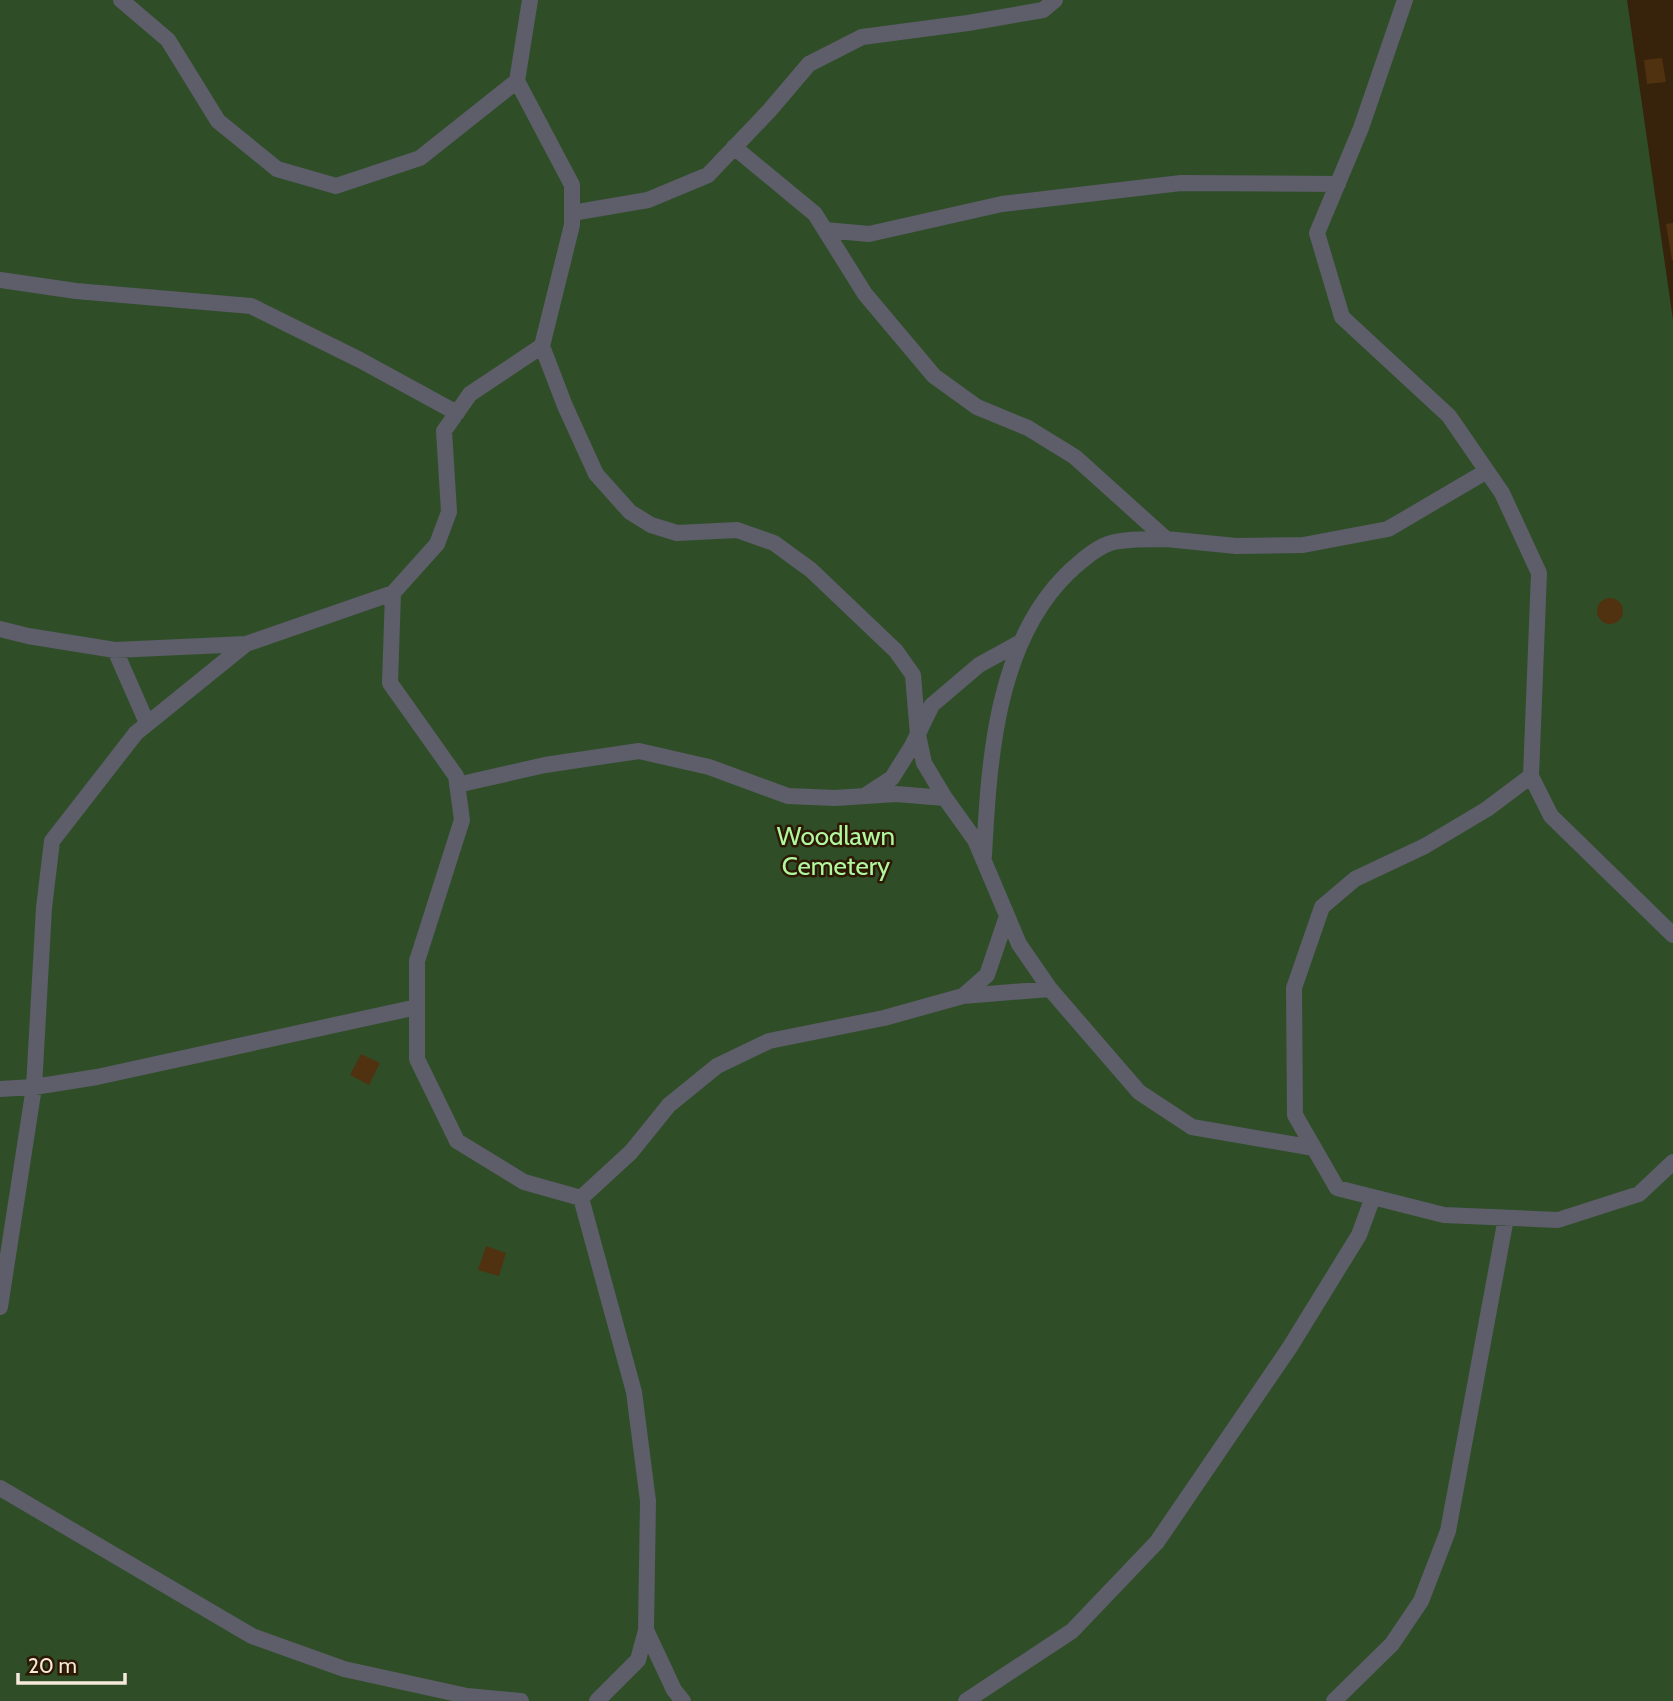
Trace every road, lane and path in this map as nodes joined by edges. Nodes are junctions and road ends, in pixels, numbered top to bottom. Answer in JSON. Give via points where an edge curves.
{"nodes":[{"id":1,"x":121,"y":0,"type":"edge"},
{"id":2,"x":530,"y":0,"type":"edge"},
{"id":3,"x":1055,"y":0,"type":"edge"},
{"id":4,"x":1405,"y":0,"type":"edge"},
{"id":5,"x":517,"y":81,"type":"junction"},
{"id":6,"x":734,"y":147,"type":"junction"},
{"id":7,"x":1338,"y":184,"type":"junction"},
{"id":8,"x":572,"y":213,"type":"junction"},
{"id":9,"x":825,"y":230,"type":"junction"},
{"id":10,"x":0,"y":280,"type":"edge"},
{"id":11,"x":542,"y":346,"type":"junction"},
{"id":12,"x":457,"y":413,"type":"junction"},
{"id":13,"x":1487,"y":471,"type":"junction"},
{"id":14,"x":1166,"y":539,"type":"junction"},
{"id":15,"x":393,"y":593,"type":"junction"},
{"id":16,"x":0,"y":629,"type":"edge"},
{"id":17,"x":1019,"y":643,"type":"junction"},
{"id":18,"x":246,"y":644,"type":"junction"},
{"id":19,"x":115,"y":650,"type":"junction"},
{"id":20,"x":147,"y":723,"type":"junction"},
{"id":21,"x":918,"y":735,"type":"junction"},
{"id":22,"x":1531,"y":776,"type":"junction"},
{"id":23,"x":457,"y":785,"type":"junction"},
{"id":24,"x":864,"y":796,"type":"junction"},
{"id":25,"x":945,"y":799,"type":"junction"},
{"id":26,"x":984,"y":861,"type":"junction"},
{"id":27,"x":1007,"y":916,"type":"junction"},
{"id":28,"x":1673,"y":935,"type":"edge"},
{"id":29,"x":1050,"y":989,"type":"junction"},
{"id":30,"x":963,"y":996,"type":"junction"},
{"id":31,"x":417,"y":1007,"type":"junction"},
{"id":32,"x":34,"y":1087,"type":"junction"},
{"id":33,"x":0,"y":1090,"type":"edge"},
{"id":34,"x":1314,"y":1148,"type":"junction"},
{"id":35,"x":1673,"y":1162,"type":"edge"},
{"id":36,"x":1373,"y":1197,"type":"junction"},
{"id":37,"x":581,"y":1198,"type":"junction"},
{"id":38,"x":1506,"y":1218,"type":"junction"},
{"id":39,"x":0,"y":1307,"type":"edge"},
{"id":40,"x":0,"y":1488,"type":"edge"},
{"id":41,"x":646,"y":1630,"type":"junction"},
{"id":42,"x":466,"y":1698,"type":"edge"},
{"id":43,"x":521,"y":1701,"type":"edge"},
{"id":44,"x":597,"y":1701,"type":"edge"},
{"id":45,"x":683,"y":1701,"type":"edge"},
{"id":46,"x":966,"y":1701,"type":"edge"},
{"id":47,"x":1334,"y":1701,"type":"edge"}],
"edges":[{"from":1,"to":5,"type":"lane","via":[[167,40],[218,121],[277,169],[337,186],[420,158]]},
{"from":2,"to":5,"type":"lane"},
{"from":3,"to":6,"type":"lane","via":[[1043,10],[862,37],[809,64]]},
{"from":4,"to":7,"type":"lane"},
{"from":5,"to":8,"type":"lane","via":[[572,185]]},
{"from":6,"to":8,"type":"lane","via":[[708,175],[648,200]]},
{"from":6,"to":9,"type":"lane","via":[[815,214]]},
{"from":7,"to":9,"type":"lane","via":[[1181,183],[1002,204],[869,234]]},
{"from":7,"to":13,"type":"lane","via":[[1317,233],[1342,317],[1449,416]]},
{"from":8,"to":11,"type":"lane"},
{"from":9,"to":14,"type":"lane","via":[[865,294],[934,376],[977,407],[1028,428],[1075,457]]},
{"from":10,"to":12,"type":"lane","via":[[251,306]]},
{"from":11,"to":12,"type":"lane","via":[[470,394]]},
{"from":11,"to":21,"type":"lane","via":[[596,474],[630,512],[677,533],[737,530],[774,543],[811,570],[896,651],[913,675]]},
{"from":12,"to":15,"type":"lane","via":[[444,431],[449,512],[437,544]]},
{"from":13,"to":14,"type":"lane","via":[[1388,529],[1303,545],[1236,546]]},
{"from":13,"to":22,"type":"lane","via":[[1539,573]]},
{"from":14,"to":17,"type":"lane","via":[[1108,543],[1082,560],[1055,586]]},
{"from":15,"to":18,"type":"lane"},
{"from":15,"to":23,"type":"lane","via":[[390,683],[456,776]]},
{"from":16,"to":19,"type":"lane"},
{"from":17,"to":21,"type":"lane","via":[[979,665],[932,705]]},
{"from":17,"to":26,"type":"lane","via":[[1004,689]]},
{"from":18,"to":19,"type":"lane"},
{"from":18,"to":20,"type":"lane"},
{"from":19,"to":20,"type":"lane"},
{"from":20,"to":32,"type":"lane","via":[[52,841]]},
{"from":21,"to":24,"type":"lane","via":[[892,778]]},
{"from":21,"to":25,"type":"lane","via":[[924,763]]},
{"from":22,"to":28,"type":"lane","via":[[1551,816]]},
{"from":22,"to":34,"type":"lane","via":[[1425,846],[1355,879],[1322,906],[1294,988],[1295,1115]]},
{"from":23,"to":24,"type":"lane","via":[[639,751],[709,767],[788,796]]},
{"from":23,"to":31,"type":"lane","via":[[462,821],[417,961]]},
{"from":24,"to":25,"type":"lane"},
{"from":25,"to":26,"type":"lane"},
{"from":26,"to":27,"type":"lane"},
{"from":27,"to":29,"type":"lane","via":[[1019,944]]},
{"from":27,"to":30,"type":"lane","via":[[987,975]]},
{"from":29,"to":30,"type":"lane"},
{"from":29,"to":34,"type":"lane","via":[[1139,1092],[1192,1127]]},
{"from":30,"to":37,"type":"lane","via":[[884,1018],[769,1041],[717,1066],[668,1105],[631,1152]]},
{"from":31,"to":32,"type":"lane"},
{"from":31,"to":37,"type":"lane","via":[[417,1059],[457,1141],[524,1182]]},
{"from":32,"to":33,"type":"lane"},
{"from":32,"to":39,"type":"lane"},
{"from":34,"to":36,"type":"lane","via":[[1337,1188]]},
{"from":35,"to":38,"type":"lane","via":[[1639,1194],[1558,1220]]},
{"from":36,"to":38,"type":"lane","via":[[1444,1215]]},
{"from":36,"to":46,"type":"lane","via":[[1359,1235],[1290,1347],[1157,1542],[1072,1631]]},
{"from":37,"to":41,"type":"lane","via":[[634,1392],[648,1501]]},
{"from":38,"to":47,"type":"lane","via":[[1448,1531],[1421,1601],[1392,1644]]},
{"from":40,"to":42,"type":"lane","via":[[252,1636],[344,1669]]},
{"from":41,"to":44,"type":"lane","via":[[638,1660]]},
{"from":41,"to":45,"type":"lane"},
{"from":42,"to":43,"type":"lane"}]}
